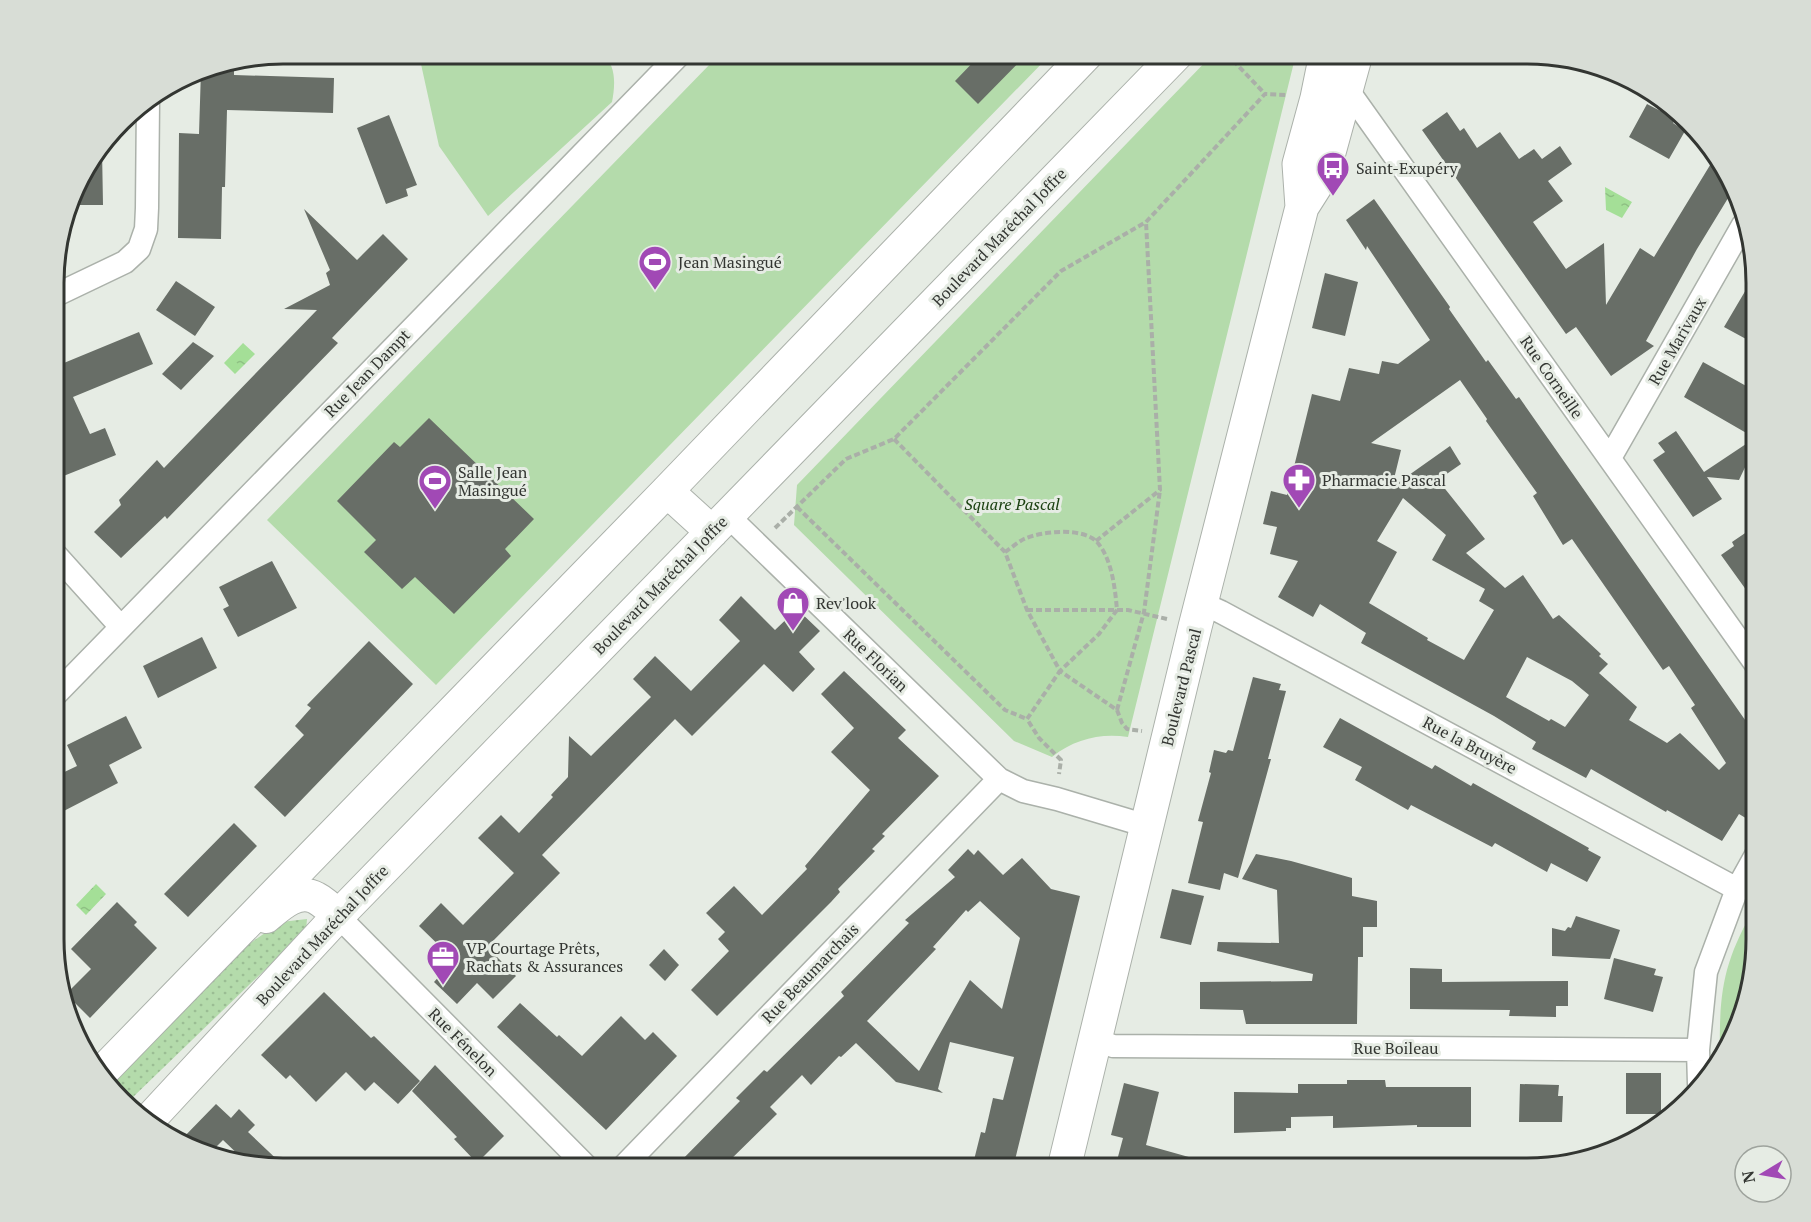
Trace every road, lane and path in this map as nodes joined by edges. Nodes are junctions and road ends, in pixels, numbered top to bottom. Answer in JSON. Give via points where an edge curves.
{"nodes":[{"id":1,"x":670,"y":64,"type":"edge"},
{"id":2,"x":1077,"y":64,"type":"edge"},
{"id":3,"x":1167,"y":64,"type":"edge"},
{"id":4,"x":1236,"y":64,"type":"edge"},
{"id":5,"x":1328,"y":64,"type":"edge"},
{"id":6,"x":1350,"y":64,"type":"edge"},
{"id":7,"x":1332,"y":93,"type":"junction"},
{"id":8,"x":1265,"y":94,"type":"junction"},
{"id":9,"x":148,"y":112,"type":"edge"},
{"id":10,"x":1146,"y":222,"type":"junction"},
{"id":11,"x":1740,"y":231,"type":"edge"},
{"id":12,"x":64,"y":291,"type":"edge"},
{"id":13,"x":894,"y":439,"type":"junction"},
{"id":14,"x":1610,"y":458,"type":"junction"},
{"id":15,"x":1160,"y":490,"type":"junction"},
{"id":16,"x":667,"y":491,"type":"junction"},
{"id":17,"x":797,"y":507,"type":"junction"},
{"id":18,"x":720,"y":524,"type":"junction"},
{"id":19,"x":1096,"y":541,"type":"junction"},
{"id":20,"x":757,"y":545,"type":"junction"},
{"id":21,"x":1005,"y":552,"type":"junction"},
{"id":22,"x":64,"y":564,"type":"edge"},
{"id":23,"x":1027,"y":610,"type":"junction"},
{"id":24,"x":1117,"y":610,"type":"junction"},
{"id":25,"x":1144,"y":612,"type":"junction"},
{"id":26,"x":1198,"y":615,"type":"junction"},
{"id":27,"x":120,"y":626,"type":"junction"},
{"id":28,"x":1746,"y":652,"type":"edge"},
{"id":29,"x":1060,"y":671,"type":"junction"},
{"id":30,"x":64,"y":686,"type":"edge"},
{"id":31,"x":1117,"y":710,"type":"junction"},
{"id":32,"x":1027,"y":719,"type":"junction"},
{"id":33,"x":1169,"y":737,"type":"junction"},
{"id":34,"x":999,"y":779,"type":"junction"},
{"id":35,"x":1057,"y":799,"type":"junction"},
{"id":36,"x":1147,"y":826,"type":"junction"},
{"id":37,"x":1746,"y":872,"type":"edge"},
{"id":38,"x":1737,"y":889,"type":"junction"},
{"id":39,"x":338,"y":916,"type":"junction"},
{"id":40,"x":181,"y":990,"type":"junction"},
{"id":41,"x":1095,"y":1040,"type":"junction"},
{"id":42,"x":1698,"y":1050,"type":"junction"},
{"id":43,"x":106,"y":1067,"type":"edge"},
{"id":44,"x":1699,"y":1075,"type":"edge"},
{"id":45,"x":153,"y":1114,"type":"edge"},
{"id":46,"x":578,"y":1158,"type":"edge"},
{"id":47,"x":632,"y":1158,"type":"edge"},
{"id":48,"x":1066,"y":1158,"type":"edge"}],
"edges":[{"from":1,"to":27,"type":"street","name":"Rue Jean Dampt"},
{"from":2,"to":16,"type":"main road"},
{"from":3,"to":18,"type":"main road","name":"Boulevard Maréchal Joffre"},
{"from":4,"to":8,"type":"path"},
{"from":5,"to":7,"type":"main road","name":"Boulevard Pascal"},
{"from":6,"to":7,"type":"main road","name":"Boulevard Pascal"},
{"from":7,"to":8,"type":"path"},
{"from":7,"to":14,"type":"street","name":"Rue Corneille"},
{"from":7,"to":26,"type":"main road","name":"Boulevard Pascal","via":[[1299,164],[1302,207]]},
{"from":8,"to":10,"type":"path"},
{"from":9,"to":12,"type":"street","via":[[146,230],[139,249],[125,262]]},
{"from":10,"to":13,"type":"path","via":[[1062,271]]},
{"from":10,"to":15,"type":"path"},
{"from":11,"to":14,"type":"street","name":"Rue Marivaux"},
{"from":13,"to":17,"type":"path","via":[[846,459]]},
{"from":13,"to":21,"type":"path"},
{"from":14,"to":28,"type":"street","name":"Rue Corneille"},
{"from":15,"to":19,"type":"path"},
{"from":15,"to":25,"type":"path"},
{"from":16,"to":18,"type":"main road"},
{"from":16,"to":40,"type":"main road"},
{"from":17,"to":20,"type":"path"},
{"from":17,"to":32,"type":"path","via":[[1005,710]]},
{"from":18,"to":20,"type":"street","name":"Rue Florian"},
{"from":18,"to":39,"type":"main road","name":"Boulevard Maréchal Joffre"},
{"from":19,"to":21,"type":"path","via":[[1078,532],[1053,533],[1025,539]]},
{"from":19,"to":24,"type":"path","via":[[1115,589]]},
{"from":20,"to":34,"type":"street","name":"Rue Florian"},
{"from":21,"to":23,"type":"path"},
{"from":22,"to":27,"type":"street"},
{"from":23,"to":24,"type":"path"},
{"from":23,"to":29,"type":"path"},
{"from":24,"to":25,"type":"path"},
{"from":24,"to":29,"type":"path","via":[[1099,634]]},
{"from":25,"to":26,"type":"path"},
{"from":25,"to":31,"type":"path"},
{"from":26,"to":33,"type":"main road","name":"Boulevard Pascal"},
{"from":26,"to":38,"type":"street","name":"Rue la Bruyère","via":[[1221,612]]},
{"from":27,"to":30,"type":"street","name":"Rue Jean Dampt"},
{"from":29,"to":31,"type":"path"},
{"from":29,"to":32,"type":"path"},
{"from":31,"to":33,"type":"path","via":[[1127,729]]},
{"from":32,"to":35,"type":"path","via":[[1061,760]]},
{"from":33,"to":36,"type":"main road","name":"Boulevard Pascal"},
{"from":34,"to":35,"type":"street","name":"Rue Florian","via":[[1023,791]]},
{"from":34,"to":47,"type":"street","name":"Rue Beaumarchais"},
{"from":35,"to":36,"type":"street","name":"Rue Florian"},
{"from":36,"to":41,"type":"main road","name":"Boulevard Pascal"},
{"from":37,"to":38,"type":"street"},
{"from":38,"to":42,"type":"street","via":[[1706,972]]},
{"from":39,"to":40,"type":"main road","via":[[315,897],[297,896],[281,904]]},
{"from":39,"to":45,"type":"main road","name":"Boulevard Maréchal Joffre"},
{"from":39,"to":46,"type":"street","name":"Rue Fénelon"},
{"from":40,"to":43,"type":"main road"},
{"from":41,"to":42,"type":"street","name":"Rue Boileau","via":[[1113,1046]]},
{"from":41,"to":48,"type":"main road","name":"Boulevard Pascal"},
{"from":42,"to":44,"type":"street"}]}
